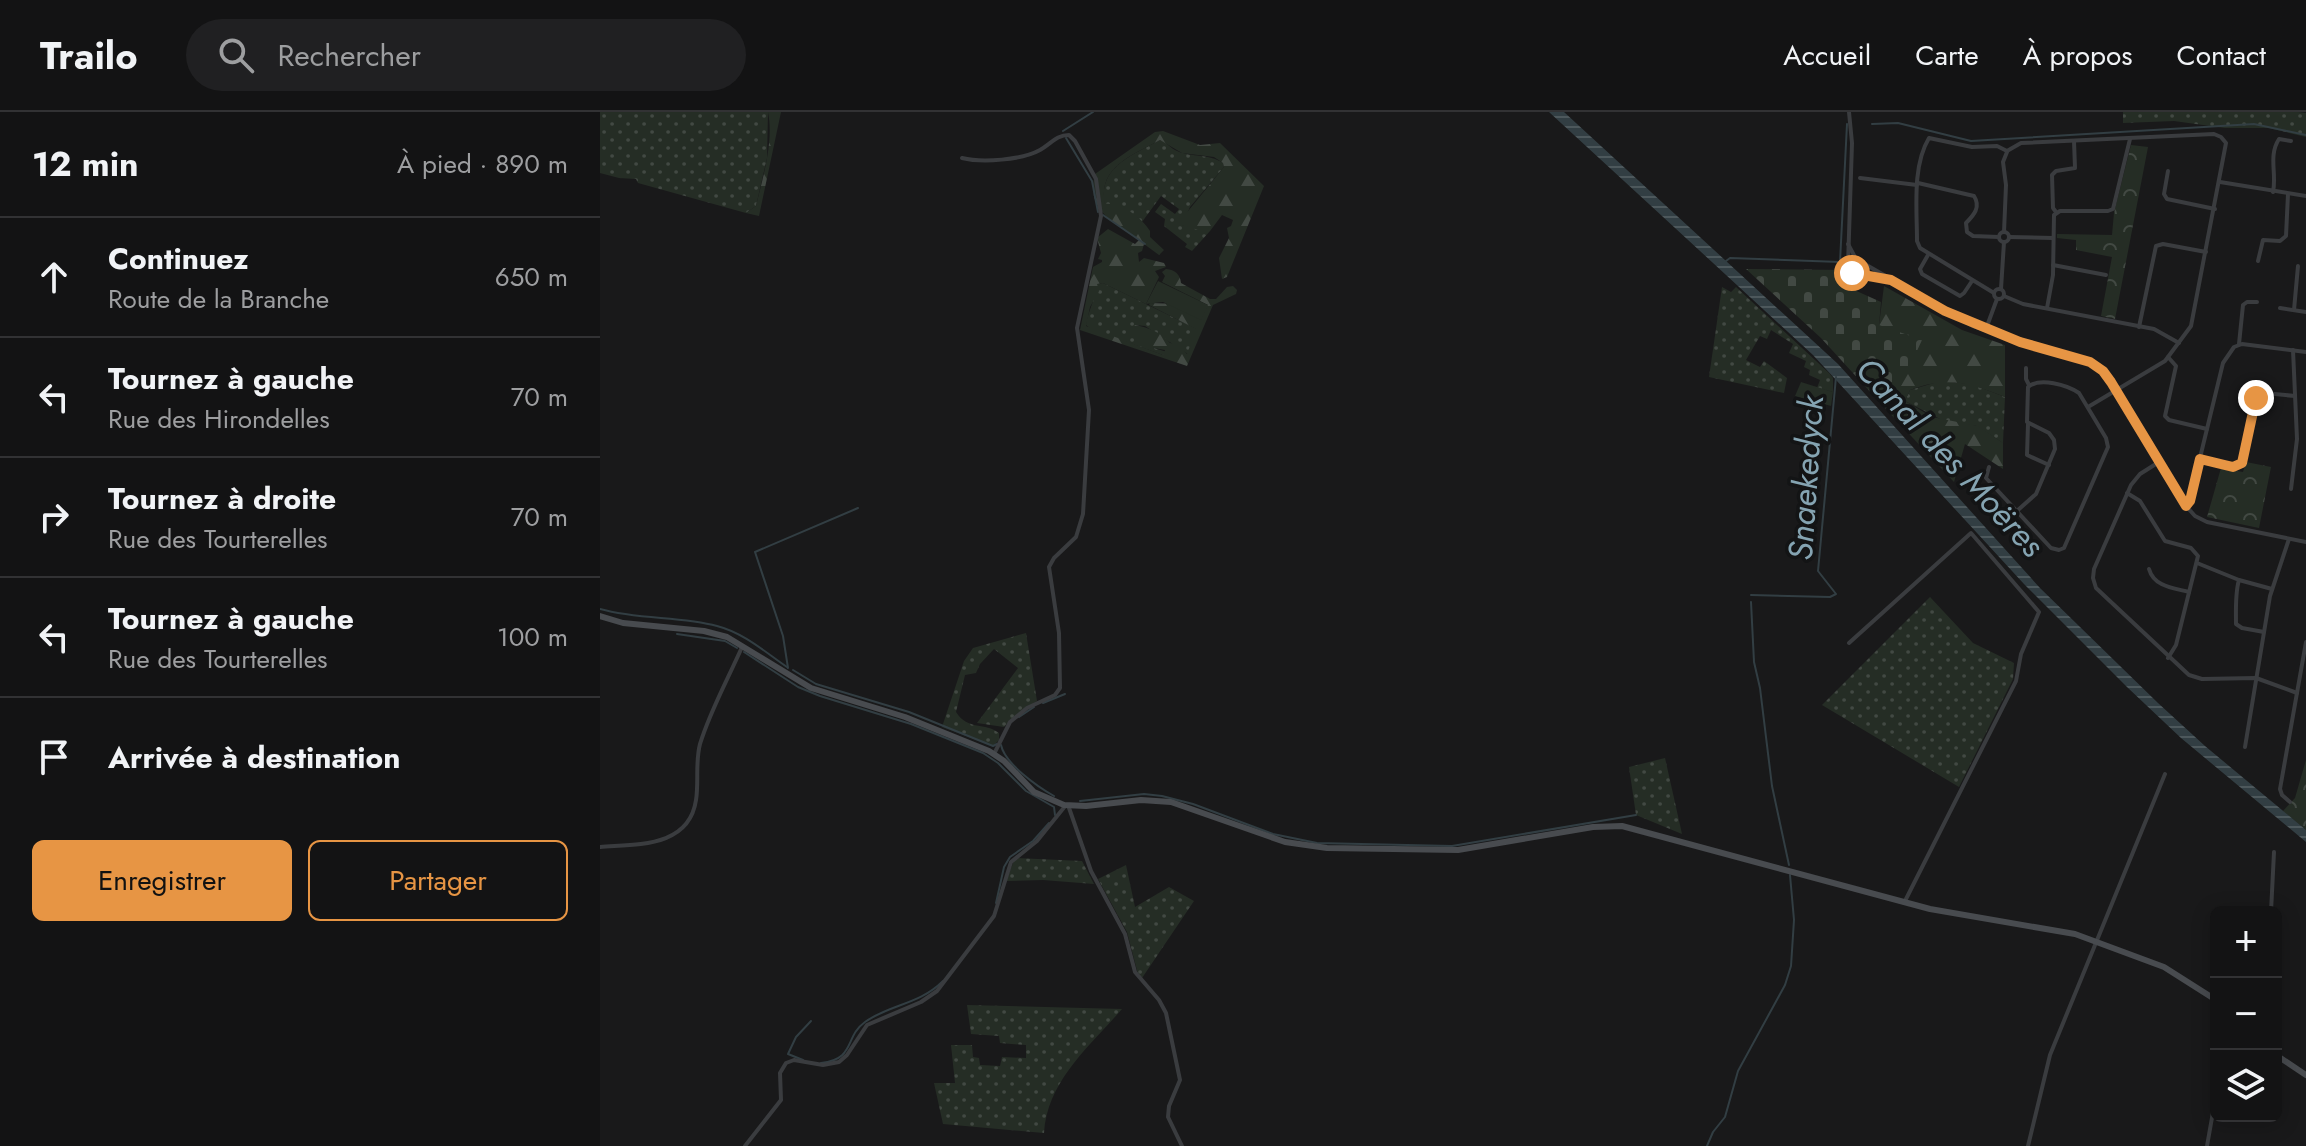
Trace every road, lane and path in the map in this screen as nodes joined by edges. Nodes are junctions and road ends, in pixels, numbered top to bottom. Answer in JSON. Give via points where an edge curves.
{"nodes":[{"id":1,"x":1849,"y":112,"type":"edge"},
{"id":2,"x":2130,"y":139,"type":"junction"},
{"id":3,"x":2074,"y":141,"type":"junction"},
{"id":4,"x":2291,"y":141,"type":"dead end"},
{"id":5,"x":2007,"y":151,"type":"junction"},
{"id":6,"x":962,"y":158,"type":"dead end"},
{"id":7,"x":2168,"y":171,"type":"dead end"},
{"id":8,"x":1860,"y":178,"type":"dead end"},
{"id":9,"x":2220,"y":182,"type":"junction"},
{"id":10,"x":1918,"y":184,"type":"junction"},
{"id":11,"x":2273,"y":192,"type":"junction"},
{"id":12,"x":2288,"y":194,"type":"junction"},
{"id":13,"x":2306,"y":196,"type":"edge"},
{"id":14,"x":2215,"y":209,"type":"junction"},
{"id":15,"x":2056,"y":212,"type":"junction"},
{"id":16,"x":2004,"y":232,"type":"junction"},
{"id":17,"x":1999,"y":237,"type":"junction"},
{"id":18,"x":2009,"y":237,"type":"junction"},
{"id":19,"x":2053,"y":238,"type":"junction"},
{"id":20,"x":2004,"y":242,"type":"junction"},
{"id":21,"x":1848,"y":244,"type":"junction"},
{"id":22,"x":2207,"y":252,"type":"junction"},
{"id":23,"x":1928,"y":255,"type":"junction"},
{"id":24,"x":2258,"y":261,"type":"dead end"},
{"id":25,"x":1862,"y":263,"type":"junction"},
{"id":26,"x":2053,"y":265,"type":"junction"},
{"id":27,"x":2298,"y":266,"type":"dead end"},
{"id":28,"x":1852,"y":273,"type":"junction"},
{"id":29,"x":2106,"y":275,"type":"dead end"},
{"id":30,"x":1891,"y":280,"type":"junction"},
{"id":31,"x":1972,"y":280,"type":"junction"},
{"id":32,"x":2001,"y":289,"type":"junction"},
{"id":33,"x":1995,"y":296,"type":"junction"},
{"id":34,"x":2004,"y":296,"type":"junction"},
{"id":35,"x":2257,"y":302,"type":"dead end"},
{"id":36,"x":2047,"y":308,"type":"junction"},
{"id":37,"x":2280,"y":308,"type":"dead end"},
{"id":38,"x":2294,"y":310,"type":"junction"},
{"id":39,"x":2306,"y":312,"type":"edge"},
{"id":40,"x":2139,"y":327,"type":"junction"},
{"id":41,"x":1986,"y":329,"type":"junction"},
{"id":42,"x":2179,"y":343,"type":"junction"},
{"id":43,"x":2239,"y":344,"type":"junction"},
{"id":44,"x":2293,"y":350,"type":"junction"},
{"id":45,"x":2306,"y":352,"type":"edge"},
{"id":46,"x":2168,"y":357,"type":"junction"},
{"id":47,"x":2026,"y":368,"type":"dead end"},
{"id":48,"x":2029,"y":385,"type":"junction"},
{"id":49,"x":2116,"y":390,"type":"junction"},
{"id":50,"x":2295,"y":396,"type":"junction"},
{"id":51,"x":2088,"y":407,"type":"junction"},
{"id":52,"x":2028,"y":424,"type":"junction"},
{"id":53,"x":2207,"y":429,"type":"junction"},
{"id":54,"x":2200,"y":459,"type":"junction"},
{"id":55,"x":2159,"y":462,"type":"junction"},
{"id":56,"x":2049,"y":465,"type":"junction"},
{"id":57,"x":1989,"y":467,"type":"dead end"},
{"id":58,"x":2291,"y":489,"type":"dead end"},
{"id":59,"x":2127,"y":493,"type":"junction"},
{"id":60,"x":2186,"y":506,"type":"junction"},
{"id":61,"x":2018,"y":510,"type":"junction"},
{"id":62,"x":2289,"y":538,"type":"junction"},
{"id":63,"x":2306,"y":542,"type":"edge"},
{"id":64,"x":2197,"y":563,"type":"junction"},
{"id":65,"x":2149,"y":569,"type":"dead end"},
{"id":66,"x":2239,"y":580,"type":"junction"},
{"id":67,"x":2272,"y":589,"type":"junction"},
{"id":68,"x":2190,"y":592,"type":"junction"},
{"id":69,"x":600,"y":616,"type":"edge"},
{"id":70,"x":2264,"y":632,"type":"junction"},
{"id":71,"x":2306,"y":642,"type":"edge"},
{"id":72,"x":1849,"y":643,"type":"dead end"},
{"id":73,"x":743,"y":645,"type":"junction"},
{"id":74,"x":2168,"y":658,"type":"junction"},
{"id":75,"x":2256,"y":678,"type":"junction"},
{"id":76,"x":2297,"y":693,"type":"junction"},
{"id":77,"x":2245,"y":747,"type":"dead end"},
{"id":78,"x":994,"y":754,"type":"junction"},
{"id":79,"x":2165,"y":774,"type":"dead end"},
{"id":80,"x":2290,"y":802,"type":"dead end"},
{"id":81,"x":1067,"y":805,"type":"junction"},
{"id":82,"x":600,"y":847,"type":"edge"},
{"id":83,"x":2274,"y":852,"type":"dead end"},
{"id":84,"x":1905,"y":903,"type":"junction"},
{"id":85,"x":2271,"y":906,"type":"edge"},
{"id":86,"x":2098,"y":942,"type":"junction"},
{"id":87,"x":2210,"y":996,"type":"edge"},
{"id":88,"x":2282,"y":1059,"type":"edge"},
{"id":89,"x":2306,"y":1075,"type":"edge"},
{"id":90,"x":2211,"y":1122,"type":"edge"},
{"id":91,"x":745,"y":1146,"type":"edge"},
{"id":92,"x":1182,"y":1146,"type":"edge"},
{"id":93,"x":2028,"y":1146,"type":"edge"},
{"id":94,"x":2207,"y":1146,"type":"edge"}],
"edges":[{"from":1,"to":21,"type":"street"},
{"from":2,"to":3,"type":"street"},
{"from":2,"to":9,"type":"street","via":[[2220,136],[2227,146]]},
{"from":2,"to":15,"type":"street","via":[[2113,209]]},
{"from":3,"to":5,"type":"street","via":[[2020,143]]},
{"from":3,"to":15,"type":"street","via":[[2075,168],[2052,175]]},
{"from":4,"to":11,"type":"street","via":[[2276,143]]},
{"from":5,"to":10,"type":"street","via":[[1929,138]]},
{"from":5,"to":16,"type":"street"},
{"from":6,"to":78,"type":"street","via":[[992,160],[1035,153],[1069,135],[1096,179],[1101,212],[1077,331],[1089,414],[1083,514],[1076,537],[1049,567],[1061,686],[1010,722]]},
{"from":7,"to":14,"type":"street","via":[[2167,199]]},
{"from":8,"to":10,"type":"street"},
{"from":9,"to":11,"type":"street"},
{"from":9,"to":14,"type":"street"},
{"from":10,"to":17,"type":"street","via":[[1974,196],[1976,213],[1966,223],[1967,232]]},
{"from":10,"to":23,"type":"street","via":[[1917,242]]},
{"from":11,"to":12,"type":"street"},
{"from":12,"to":13,"type":"street"},
{"from":12,"to":24,"type":"street","via":[[2286,235],[2281,241],[2263,240]]},
{"from":14,"to":22,"type":"street"},
{"from":15,"to":19,"type":"street"},
{"from":16,"to":17,"type":"street"},
{"from":16,"to":18,"type":"street"},
{"from":17,"to":20,"type":"street"},
{"from":18,"to":19,"type":"street"},
{"from":18,"to":20,"type":"street"},
{"from":19,"to":26,"type":"street"},
{"from":20,"to":32,"type":"street"},
{"from":21,"to":25,"type":"street"},
{"from":21,"to":28,"type":"street"},
{"from":22,"to":40,"type":"street","via":[[2156,246]]},
{"from":22,"to":42,"type":"street","via":[[2194,321]]},
{"from":23,"to":31,"type":"street"},
{"from":23,"to":31,"type":"street","via":[[1920,272],[1960,296]]},
{"from":25,"to":28,"type":"street","via":[[1853,266]]},
{"from":25,"to":30,"type":"street"},
{"from":26,"to":29,"type":"street"},
{"from":26,"to":36,"type":"street"},
{"from":27,"to":38,"type":"street"},
{"from":28,"to":30,"type":"street"},
{"from":30,"to":41,"type":"street"},
{"from":31,"to":33,"type":"street"},
{"from":32,"to":33,"type":"street"},
{"from":32,"to":34,"type":"street"},
{"from":33,"to":34,"type":"street"},
{"from":33,"to":41,"type":"street"},
{"from":34,"to":36,"type":"street"},
{"from":35,"to":43,"type":"street","via":[[2243,305]]},
{"from":36,"to":40,"type":"street"},
{"from":37,"to":38,"type":"street"},
{"from":38,"to":39,"type":"street"},
{"from":40,"to":42,"type":"street"},
{"from":41,"to":49,"type":"street","via":[[2090,362]]},
{"from":42,"to":46,"type":"street"},
{"from":43,"to":44,"type":"street"},
{"from":43,"to":53,"type":"street","via":[[2223,362]]},
{"from":44,"to":45,"type":"street"},
{"from":44,"to":50,"type":"street"},
{"from":46,"to":49,"type":"street"},
{"from":46,"to":53,"type":"street","via":[[2176,366],[2165,416]]},
{"from":47,"to":48,"type":"street"},
{"from":48,"to":51,"type":"street","via":[[2074,389]]},
{"from":48,"to":52,"type":"street"},
{"from":49,"to":51,"type":"street"},
{"from":49,"to":55,"type":"street"},
{"from":50,"to":54,"type":"street","via":[[2257,397],[2239,466]]},
{"from":50,"to":58,"type":"street"},
{"from":51,"to":61,"type":"street","via":[[2108,449],[2065,547],[2051,548]]},
{"from":52,"to":56,"type":"street","via":[[2027,455]]},
{"from":52,"to":56,"type":"street","via":[[2054,439]]},
{"from":53,"to":54,"type":"street"},
{"from":54,"to":60,"type":"street"},
{"from":55,"to":59,"type":"street","via":[[2137,477]]},
{"from":55,"to":60,"type":"street"},
{"from":56,"to":61,"type":"street","via":[[2036,494]]},
{"from":57,"to":61,"type":"street","via":[[1987,480]]},
{"from":59,"to":64,"type":"street","via":[[2140,501],[2165,541],[2194,550]]},
{"from":59,"to":74,"type":"street","via":[[2093,582]]},
{"from":60,"to":62,"type":"street","via":[[2205,521]]},
{"from":62,"to":63,"type":"street"},
{"from":62,"to":67,"type":"street"},
{"from":64,"to":66,"type":"street"},
{"from":64,"to":68,"type":"street"},
{"from":65,"to":68,"type":"street","via":[[2158,583]]},
{"from":66,"to":67,"type":"street"},
{"from":66,"to":70,"type":"street","via":[[2236,624]]},
{"from":67,"to":70,"type":"street"},
{"from":68,"to":74,"type":"street","via":[[2176,647]]},
{"from":69,"to":73,"type":"main road","via":[[707,631]]},
{"from":70,"to":75,"type":"street"},
{"from":71,"to":76,"type":"street"},
{"from":72,"to":84,"type":"street","via":[[1971,533],[2039,612],[2016,681]]},
{"from":73,"to":78,"type":"main road","via":[[814,689],[905,717]]},
{"from":73,"to":82,"type":"street","via":[[699,747],[696,800],[688,821],[663,840]]},
{"from":74,"to":75,"type":"street","via":[[2195,678]]},
{"from":75,"to":76,"type":"street"},
{"from":75,"to":77,"type":"street"},
{"from":76,"to":80,"type":"street","via":[[2280,791]]},
{"from":78,"to":81,"type":"main road","via":[[1034,792]]},
{"from":79,"to":86,"type":"street"},
{"from":81,"to":84,"type":"main road","via":[[1171,802],[1285,842],[1332,848],[1458,850],[1615,825]]},
{"from":81,"to":91,"type":"street","via":[[1011,862],[994,916],[939,989],[924,1001],[867,1025],[836,1063],[794,1060],[784,1065],[780,1103]]},
{"from":81,"to":92,"type":"street","via":[[1092,875],[1123,930],[1135,972],[1166,1013],[1180,1078],[1168,1117]]},
{"from":83,"to":85,"type":"street"},
{"from":84,"to":86,"type":"main road","via":[[2060,930]]},
{"from":86,"to":87,"type":"main road","via":[[2170,970]]},
{"from":86,"to":93,"type":"street","via":[[2048,1060]]},
{"from":88,"to":89,"type":"main road"},
{"from":90,"to":94,"type":"street"}]}
